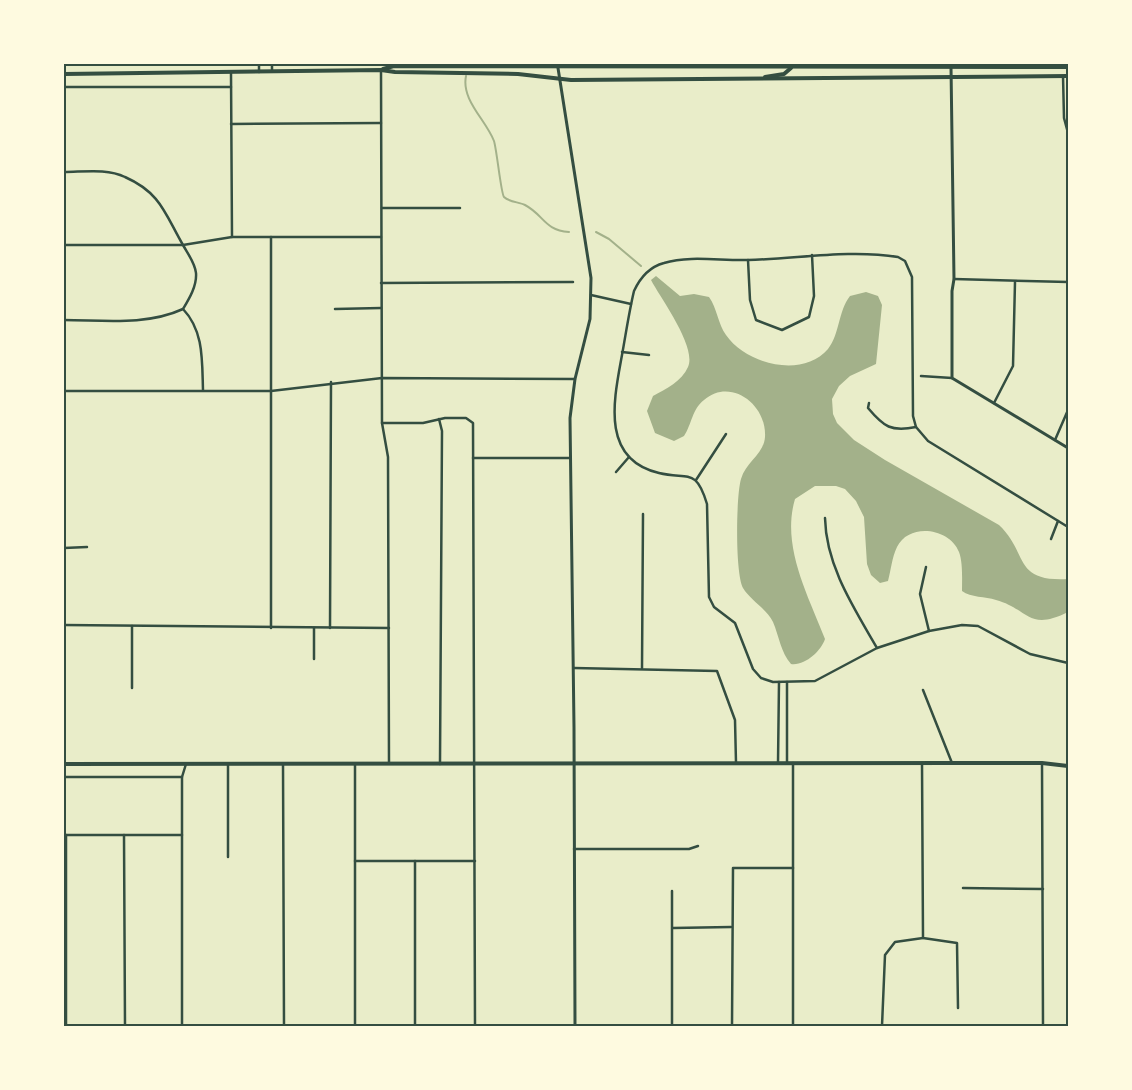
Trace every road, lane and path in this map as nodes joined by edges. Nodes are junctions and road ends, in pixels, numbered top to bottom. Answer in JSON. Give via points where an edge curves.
{"nodes":[{"id":1,"x":259,"y":64,"type":"edge"},
{"id":2,"x":272,"y":64,"type":"edge"},
{"id":3,"x":952,"y":65,"type":"edge"},
{"id":4,"x":1063,"y":67,"type":"junction"},
{"id":5,"x":1068,"y":67,"type":"edge"},
{"id":6,"x":558,"y":68,"type":"junction"},
{"id":7,"x":791,"y":68,"type":"junction"},
{"id":8,"x":381,"y":70,"type":"junction"},
{"id":9,"x":230,"y":73,"type":"junction"},
{"id":10,"x":259,"y":73,"type":"junction"},
{"id":11,"x":272,"y":73,"type":"junction"},
{"id":12,"x":64,"y":74,"type":"edge"},
{"id":13,"x":1063,"y":76,"type":"junction"},
{"id":14,"x":1068,"y":76,"type":"edge"},
{"id":15,"x":560,"y":78,"type":"junction"},
{"id":16,"x":763,"y":78,"type":"junction"},
{"id":17,"x":951,"y":78,"type":"junction"},
{"id":18,"x":64,"y":87,"type":"edge"},
{"id":19,"x":231,"y":87,"type":"junction"},
{"id":20,"x":382,"y":123,"type":"junction"},
{"id":21,"x":231,"y":124,"type":"junction"},
{"id":22,"x":1068,"y":133,"type":"edge"},
{"id":23,"x":64,"y":172,"type":"edge"},
{"id":24,"x":382,"y":208,"type":"junction"},
{"id":25,"x":460,"y":208,"type":"dead end"},
{"id":26,"x":232,"y":237,"type":"junction"},
{"id":27,"x":271,"y":237,"type":"junction"},
{"id":28,"x":381,"y":237,"type":"junction"},
{"id":29,"x":183,"y":244,"type":"junction"},
{"id":30,"x":64,"y":246,"type":"edge"},
{"id":31,"x":812,"y":255,"type":"junction"},
{"id":32,"x":748,"y":260,"type":"junction"},
{"id":33,"x":954,"y":279,"type":"junction"},
{"id":34,"x":573,"y":282,"type":"dead end"},
{"id":35,"x":1015,"y":282,"type":"junction"},
{"id":36,"x":1068,"y":282,"type":"edge"},
{"id":37,"x":381,"y":283,"type":"junction"},
{"id":38,"x":591,"y":295,"type":"junction"},
{"id":39,"x":631,"y":304,"type":"junction"},
{"id":40,"x":381,"y":308,"type":"junction"},
{"id":41,"x":183,"y":309,"type":"junction"},
{"id":42,"x":335,"y":309,"type":"dead end"},
{"id":43,"x":64,"y":320,"type":"edge"},
{"id":44,"x":622,"y":352,"type":"junction"},
{"id":45,"x":648,"y":355,"type":"dead end"},
{"id":46,"x":921,"y":376,"type":"dead end"},
{"id":47,"x":382,"y":378,"type":"junction"},
{"id":48,"x":952,"y":378,"type":"junction"},
{"id":49,"x":575,"y":379,"type":"junction"},
{"id":50,"x":330,"y":382,"type":"junction"},
{"id":51,"x":64,"y":391,"type":"edge"},
{"id":52,"x":203,"y":391,"type":"junction"},
{"id":53,"x":271,"y":391,"type":"junction"},
{"id":54,"x":869,"y":403,"type":"dead end"},
{"id":55,"x":994,"y":403,"type":"junction"},
{"id":56,"x":1068,"y":410,"type":"edge"},
{"id":57,"x":439,"y":419,"type":"junction"},
{"id":58,"x":382,"y":424,"type":"junction"},
{"id":59,"x":916,"y":427,"type":"junction"},
{"id":60,"x":726,"y":434,"type":"dead end"},
{"id":61,"x":1055,"y":441,"type":"junction"},
{"id":62,"x":1068,"y":448,"type":"edge"},
{"id":63,"x":629,"y":457,"type":"junction"},
{"id":64,"x":473,"y":458,"type":"junction"},
{"id":65,"x":570,"y":458,"type":"junction"},
{"id":66,"x":616,"y":472,"type":"dead end"},
{"id":67,"x":696,"y":480,"type":"junction"},
{"id":68,"x":643,"y":514,"type":"dead end"},
{"id":69,"x":825,"y":518,"type":"dead end"},
{"id":70,"x":1058,"y":521,"type":"junction"},
{"id":71,"x":1068,"y":527,"type":"edge"},
{"id":72,"x":1051,"y":539,"type":"dead end"},
{"id":73,"x":64,"y":548,"type":"edge"},
{"id":74,"x":86,"y":548,"type":"dead end"},
{"id":75,"x":926,"y":567,"type":"dead end"},
{"id":76,"x":64,"y":625,"type":"edge"},
{"id":77,"x":132,"y":626,"type":"junction"},
{"id":78,"x":271,"y":628,"type":"junction"},
{"id":79,"x":314,"y":628,"type":"junction"},
{"id":80,"x":330,"y":628,"type":"junction"},
{"id":81,"x":389,"y":628,"type":"junction"},
{"id":82,"x":929,"y":631,"type":"junction"},
{"id":83,"x":877,"y":648,"type":"junction"},
{"id":84,"x":314,"y":660,"type":"dead end"},
{"id":85,"x":1068,"y":662,"type":"edge"},
{"id":86,"x":574,"y":668,"type":"junction"},
{"id":87,"x":642,"y":669,"type":"junction"},
{"id":88,"x":779,"y":682,"type":"junction"},
{"id":89,"x":786,"y":682,"type":"junction"},
{"id":90,"x":132,"y":688,"type":"dead end"},
{"id":91,"x":923,"y":690,"type":"dead end"},
{"id":92,"x":787,"y":762,"type":"junction"},
{"id":93,"x":736,"y":763,"type":"junction"},
{"id":94,"x":778,"y":763,"type":"junction"},
{"id":95,"x":793,"y":763,"type":"junction"},
{"id":96,"x":922,"y":763,"type":"junction"},
{"id":97,"x":952,"y":763,"type":"junction"},
{"id":98,"x":1042,"y":763,"type":"junction"},
{"id":99,"x":64,"y":764,"type":"edge"},
{"id":100,"x":186,"y":764,"type":"junction"},
{"id":101,"x":228,"y":764,"type":"junction"},
{"id":102,"x":283,"y":764,"type":"junction"},
{"id":103,"x":354,"y":764,"type":"junction"},
{"id":104,"x":389,"y":764,"type":"junction"},
{"id":105,"x":440,"y":764,"type":"junction"},
{"id":106,"x":474,"y":764,"type":"junction"},
{"id":107,"x":574,"y":764,"type":"junction"},
{"id":108,"x":1068,"y":766,"type":"edge"},
{"id":109,"x":64,"y":777,"type":"edge"},
{"id":110,"x":182,"y":777,"type":"junction"},
{"id":111,"x":65,"y":835,"type":"edge"},
{"id":112,"x":124,"y":835,"type":"junction"},
{"id":113,"x":182,"y":835,"type":"junction"},
{"id":114,"x":698,"y":846,"type":"dead end"},
{"id":115,"x":574,"y":849,"type":"junction"},
{"id":116,"x":228,"y":857,"type":"dead end"},
{"id":117,"x":355,"y":861,"type":"junction"},
{"id":118,"x":415,"y":861,"type":"junction"},
{"id":119,"x":475,"y":861,"type":"junction"},
{"id":120,"x":793,"y":868,"type":"junction"},
{"id":121,"x":963,"y":888,"type":"dead end"},
{"id":122,"x":1043,"y":889,"type":"junction"},
{"id":123,"x":672,"y":891,"type":"dead end"},
{"id":124,"x":672,"y":928,"type":"junction"},
{"id":125,"x":731,"y":928,"type":"junction"},
{"id":126,"x":923,"y":938,"type":"junction"},
{"id":127,"x":958,"y":1008,"type":"dead end"},
{"id":128,"x":66,"y":1026,"type":"edge"},
{"id":129,"x":125,"y":1026,"type":"edge"},
{"id":130,"x":182,"y":1026,"type":"edge"},
{"id":131,"x":284,"y":1026,"type":"edge"},
{"id":132,"x":355,"y":1026,"type":"edge"},
{"id":133,"x":415,"y":1026,"type":"edge"},
{"id":134,"x":475,"y":1026,"type":"edge"},
{"id":135,"x":575,"y":1026,"type":"edge"},
{"id":136,"x":672,"y":1026,"type":"edge"},
{"id":137,"x":732,"y":1026,"type":"edge"},
{"id":138,"x":793,"y":1026,"type":"edge"},
{"id":139,"x":882,"y":1026,"type":"edge"},
{"id":140,"x":1043,"y":1026,"type":"edge"}],
"edges":[{"from":1,"to":10,"type":"street"},
{"from":2,"to":11,"type":"street"},
{"from":3,"to":4,"type":"main road"},
{"from":3,"to":7,"type":"main road"},
{"from":3,"to":17,"type":"street"},
{"from":4,"to":5,"type":"main road"},
{"from":4,"to":13,"type":"main road"},
{"from":6,"to":7,"type":"main road"},
{"from":6,"to":8,"type":"main road","via":[[394,66]]},
{"from":6,"to":15,"type":"street"},
{"from":7,"to":16,"type":"main road","via":[[784,74]]},
{"from":8,"to":11,"type":"main road"},
{"from":8,"to":15,"type":"main road"},
{"from":8,"to":20,"type":"street"},
{"from":9,"to":10,"type":"main road"},
{"from":9,"to":12,"type":"main road"},
{"from":9,"to":19,"type":"street"},
{"from":10,"to":11,"type":"main road"},
{"from":13,"to":14,"type":"main road"},
{"from":13,"to":17,"type":"main road"},
{"from":13,"to":22,"type":"street","via":[[1064,118]]},
{"from":15,"to":16,"type":"main road"},
{"from":15,"to":38,"type":"street"},
{"from":16,"to":17,"type":"main road"},
{"from":17,"to":33,"type":"street"},
{"from":18,"to":19,"type":"street"},
{"from":19,"to":21,"type":"street"},
{"from":20,"to":21,"type":"street"},
{"from":20,"to":24,"type":"street"},
{"from":21,"to":26,"type":"street"},
{"from":23,"to":29,"type":"street","via":[[123,175],[141,185],[165,209]]},
{"from":24,"to":25,"type":"street"},
{"from":24,"to":28,"type":"street"},
{"from":26,"to":27,"type":"street"},
{"from":26,"to":29,"type":"street"},
{"from":27,"to":28,"type":"street"},
{"from":27,"to":53,"type":"street"},
{"from":28,"to":37,"type":"street"},
{"from":29,"to":30,"type":"street"},
{"from":29,"to":41,"type":"street","via":[[196,273],[192,292]]},
{"from":31,"to":32,"type":"street"},
{"from":31,"to":32,"type":"street","via":[[814,296],[809,317],[782,330],[756,320],[750,300]]},
{"from":31,"to":59,"type":"street","via":[[888,255],[905,261],[912,277],[913,416]]},
{"from":32,"to":39,"type":"street","via":[[674,260],[662,263],[639,281]]},
{"from":33,"to":35,"type":"street"},
{"from":33,"to":48,"type":"street"},
{"from":34,"to":37,"type":"street"},
{"from":35,"to":36,"type":"street"},
{"from":35,"to":55,"type":"street","via":[[1014,366]]},
{"from":37,"to":40,"type":"street"},
{"from":38,"to":39,"type":"street"},
{"from":38,"to":49,"type":"street","via":[[590,319]]},
{"from":39,"to":44,"type":"street"},
{"from":40,"to":42,"type":"street"},
{"from":40,"to":47,"type":"street"},
{"from":41,"to":43,"type":"street","via":[[160,318],[140,320]]},
{"from":41,"to":52,"type":"street","via":[[200,339]]},
{"from":44,"to":45,"type":"street"},
{"from":44,"to":63,"type":"street","via":[[614,396],[614,420],[618,440]]},
{"from":46,"to":48,"type":"street"},
{"from":47,"to":49,"type":"street"},
{"from":47,"to":50,"type":"street"},
{"from":47,"to":58,"type":"street"},
{"from":48,"to":55,"type":"street"},
{"from":49,"to":65,"type":"street","via":[[570,418]]},
{"from":50,"to":53,"type":"street"},
{"from":50,"to":80,"type":"street"},
{"from":51,"to":52,"type":"street"},
{"from":52,"to":53,"type":"street"},
{"from":53,"to":78,"type":"street"},
{"from":54,"to":59,"type":"street","via":[[868,408],[882,424],[899,430]]},
{"from":55,"to":61,"type":"street"},
{"from":56,"to":61,"type":"street"},
{"from":57,"to":58,"type":"street","via":[[423,423]]},
{"from":57,"to":64,"type":"street","via":[[470,420],[473,424]]},
{"from":57,"to":105,"type":"street","via":[[442,431]]},
{"from":58,"to":81,"type":"street","via":[[388,457]]},
{"from":59,"to":70,"type":"street","via":[[928,441]]},
{"from":60,"to":67,"type":"street"},
{"from":61,"to":62,"type":"street"},
{"from":63,"to":66,"type":"street"},
{"from":63,"to":67,"type":"street","via":[[643,468],[660,474],[683,474]]},
{"from":64,"to":65,"type":"street"},
{"from":64,"to":106,"type":"street"},
{"from":65,"to":86,"type":"street"},
{"from":67,"to":88,"type":"street","via":[[707,504],[709,597],[714,607],[736,623],[754,669],[761,678]]},
{"from":68,"to":87,"type":"street"},
{"from":69,"to":83,"type":"street","via":[[825,532],[841,586]]},
{"from":70,"to":71,"type":"street"},
{"from":70,"to":72,"type":"street"},
{"from":73,"to":74,"type":"street"},
{"from":75,"to":82,"type":"street","via":[[920,594]]},
{"from":76,"to":77,"type":"street"},
{"from":77,"to":78,"type":"street"},
{"from":77,"to":90,"type":"street"},
{"from":78,"to":79,"type":"street"},
{"from":79,"to":80,"type":"street"},
{"from":79,"to":84,"type":"street"},
{"from":80,"to":81,"type":"street"},
{"from":81,"to":104,"type":"street"},
{"from":82,"to":83,"type":"street"},
{"from":82,"to":85,"type":"street","via":[[962,625],[978,626],[1030,654]]},
{"from":83,"to":89,"type":"street","via":[[815,681]]},
{"from":86,"to":87,"type":"street"},
{"from":86,"to":107,"type":"street"},
{"from":87,"to":93,"type":"street","via":[[717,671],[735,720]]},
{"from":88,"to":89,"type":"street"},
{"from":88,"to":94,"type":"street"},
{"from":89,"to":92,"type":"street"},
{"from":91,"to":97,"type":"street"},
{"from":92,"to":94,"type":"main road"},
{"from":92,"to":95,"type":"main road"},
{"from":93,"to":94,"type":"main road"},
{"from":93,"to":107,"type":"main road"},
{"from":95,"to":96,"type":"main road"},
{"from":95,"to":120,"type":"street"},
{"from":96,"to":97,"type":"main road"},
{"from":96,"to":126,"type":"street"},
{"from":97,"to":98,"type":"main road"},
{"from":98,"to":108,"type":"main road"},
{"from":98,"to":122,"type":"street"},
{"from":99,"to":100,"type":"main road"},
{"from":100,"to":101,"type":"main road"},
{"from":100,"to":110,"type":"street"},
{"from":101,"to":102,"type":"main road"},
{"from":101,"to":116,"type":"street"},
{"from":102,"to":103,"type":"main road"},
{"from":102,"to":131,"type":"street"},
{"from":103,"to":104,"type":"main road"},
{"from":103,"to":117,"type":"street"},
{"from":104,"to":105,"type":"main road"},
{"from":105,"to":106,"type":"main road"},
{"from":106,"to":107,"type":"main road"},
{"from":106,"to":119,"type":"street"},
{"from":107,"to":115,"type":"street"},
{"from":109,"to":110,"type":"street"},
{"from":110,"to":113,"type":"street"},
{"from":111,"to":112,"type":"street"},
{"from":111,"to":128,"type":"street"},
{"from":112,"to":113,"type":"street"},
{"from":112,"to":129,"type":"street"},
{"from":113,"to":130,"type":"street"},
{"from":114,"to":115,"type":"street","via":[[689,849]]},
{"from":115,"to":135,"type":"street"},
{"from":117,"to":118,"type":"street"},
{"from":117,"to":132,"type":"street"},
{"from":118,"to":119,"type":"street"},
{"from":118,"to":133,"type":"street"},
{"from":119,"to":134,"type":"street"},
{"from":120,"to":125,"type":"street","via":[[733,868]]},
{"from":120,"to":138,"type":"street"},
{"from":121,"to":122,"type":"street"},
{"from":122,"to":140,"type":"street"},
{"from":123,"to":124,"type":"street"},
{"from":124,"to":125,"type":"street"},
{"from":124,"to":136,"type":"street"},
{"from":125,"to":137,"type":"street"},
{"from":126,"to":127,"type":"street","via":[[957,943]]},
{"from":126,"to":139,"type":"street","via":[[895,942],[885,956]]}]}
